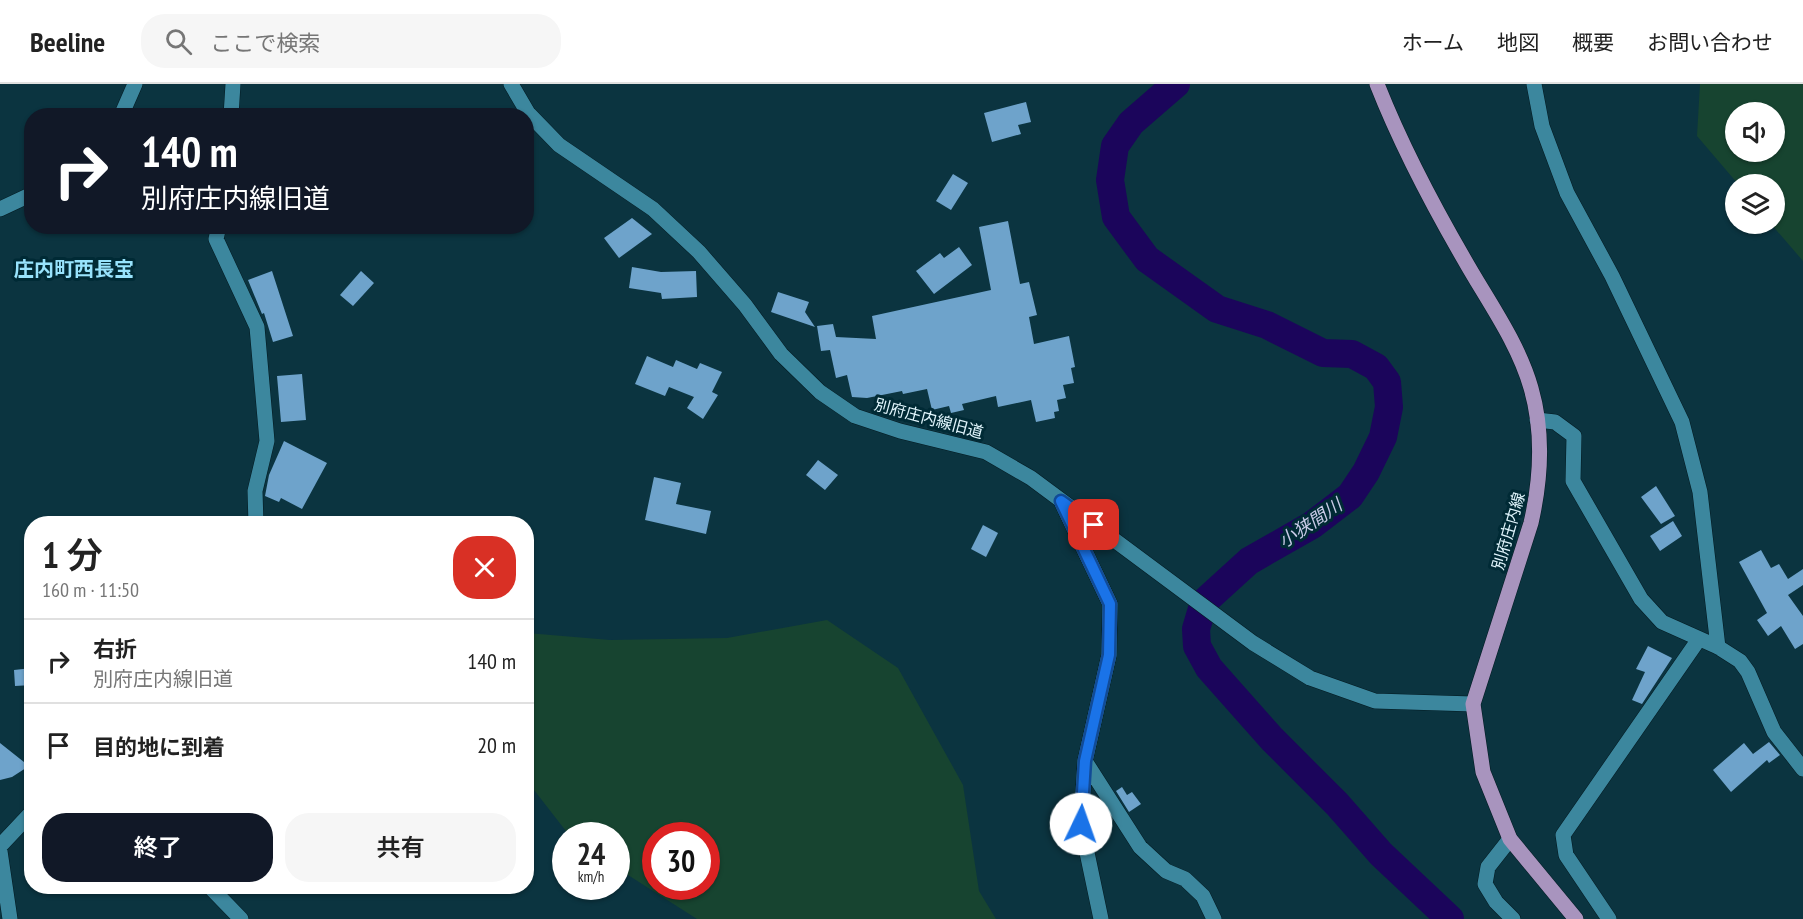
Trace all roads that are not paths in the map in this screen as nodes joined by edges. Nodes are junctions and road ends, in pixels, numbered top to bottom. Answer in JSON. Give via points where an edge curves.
{"nodes":[{"id":1,"x":135,"y":84,"type":"edge"},
{"id":2,"x":232,"y":84,"type":"edge"},
{"id":3,"x":511,"y":84,"type":"edge"},
{"id":4,"x":1377,"y":84,"type":"edge"},
{"id":5,"x":1534,"y":84,"type":"edge"},
{"id":6,"x":124,"y":108,"type":"edge"},
{"id":7,"x":231,"y":108,"type":"edge"},
{"id":8,"x":525,"y":108,"type":"edge"},
{"id":9,"x":534,"y":119,"type":"edge"},
{"id":10,"x":24,"y":198,"type":"edge"},
{"id":11,"x":0,"y":209,"type":"edge"},
{"id":12,"x":217,"y":234,"type":"edge"},
{"id":13,"x":1537,"y":420,"type":"junction"},
{"id":14,"x":1061,"y":501,"type":"junction"},
{"id":15,"x":256,"y":516,"type":"edge"},
{"id":16,"x":1699,"y":639,"type":"junction"},
{"id":17,"x":1718,"y":647,"type":"junction"},
{"id":18,"x":1473,"y":704,"type":"junction"},
{"id":19,"x":1085,"y":761,"type":"junction"},
{"id":20,"x":1803,"y":769,"type":"edge"},
{"id":21,"x":24,"y":821,"type":"edge"},
{"id":22,"x":1510,"y":839,"type":"junction"},
{"id":23,"x":0,"y":849,"type":"edge"},
{"id":24,"x":217,"y":894,"type":"edge"},
{"id":25,"x":10,"y":919,"type":"edge"},
{"id":26,"x":241,"y":919,"type":"edge"},
{"id":27,"x":1101,"y":919,"type":"edge"},
{"id":28,"x":1214,"y":919,"type":"edge"},
{"id":29,"x":1514,"y":919,"type":"edge"},
{"id":30,"x":1576,"y":919,"type":"edge"},
{"id":31,"x":1609,"y":919,"type":"edge"}],
"edges":[{"from":1,"to":6,"type":"street"},
{"from":2,"to":7,"type":"street"},
{"from":3,"to":8,"type":"street","name":"別府庄内線旧道"},
{"from":4,"to":13,"type":"main road","name":"別府庄内線","via":[[1420,182],[1513,346],[1531,387]]},
{"from":5,"to":17,"type":"street","via":[[1542,126],[1567,193],[1682,422],[1700,492]]},
{"from":9,"to":14,"type":"street","name":"別府庄内線旧道","via":[[559,145],[653,209],[699,252],[781,354],[820,392],[855,416],[986,452]]},
{"from":10,"to":11,"type":"street"},
{"from":12,"to":15,"type":"street","via":[[216,239],[257,327],[267,441],[255,491]]},
{"from":13,"to":16,"type":"street","via":[[1555,422],[1574,436],[1573,481],[1641,599],[1662,622]]},
{"from":13,"to":18,"type":"main road","name":"別府庄内線","via":[[1541,460],[1532,523]]},
{"from":14,"to":18,"type":"street","name":"別府庄内線旧道","via":[[1253,643],[1310,678],[1375,700]]},
{"from":14,"to":19,"type":"street","via":[[1110,604],[1109,655]]},
{"from":16,"to":17,"type":"street"},
{"from":16,"to":31,"type":"street","via":[[1563,835],[1566,855]]},
{"from":17,"to":20,"type":"street","via":[[1740,661],[1748,672],[1774,732]]},
{"from":18,"to":22,"type":"main road","name":"別府庄内線","via":[[1483,772]]},
{"from":19,"to":27,"type":"street","via":[[1081,824]]},
{"from":19,"to":28,"type":"street","via":[[1140,847],[1203,896]]},
{"from":21,"to":23,"type":"street"},
{"from":22,"to":29,"type":"street","via":[[1488,867],[1485,884],[1496,902]]},
{"from":22,"to":30,"type":"main road","name":"別府庄内線"},
{"from":23,"to":25,"type":"street"},
{"from":24,"to":26,"type":"street"}]}
